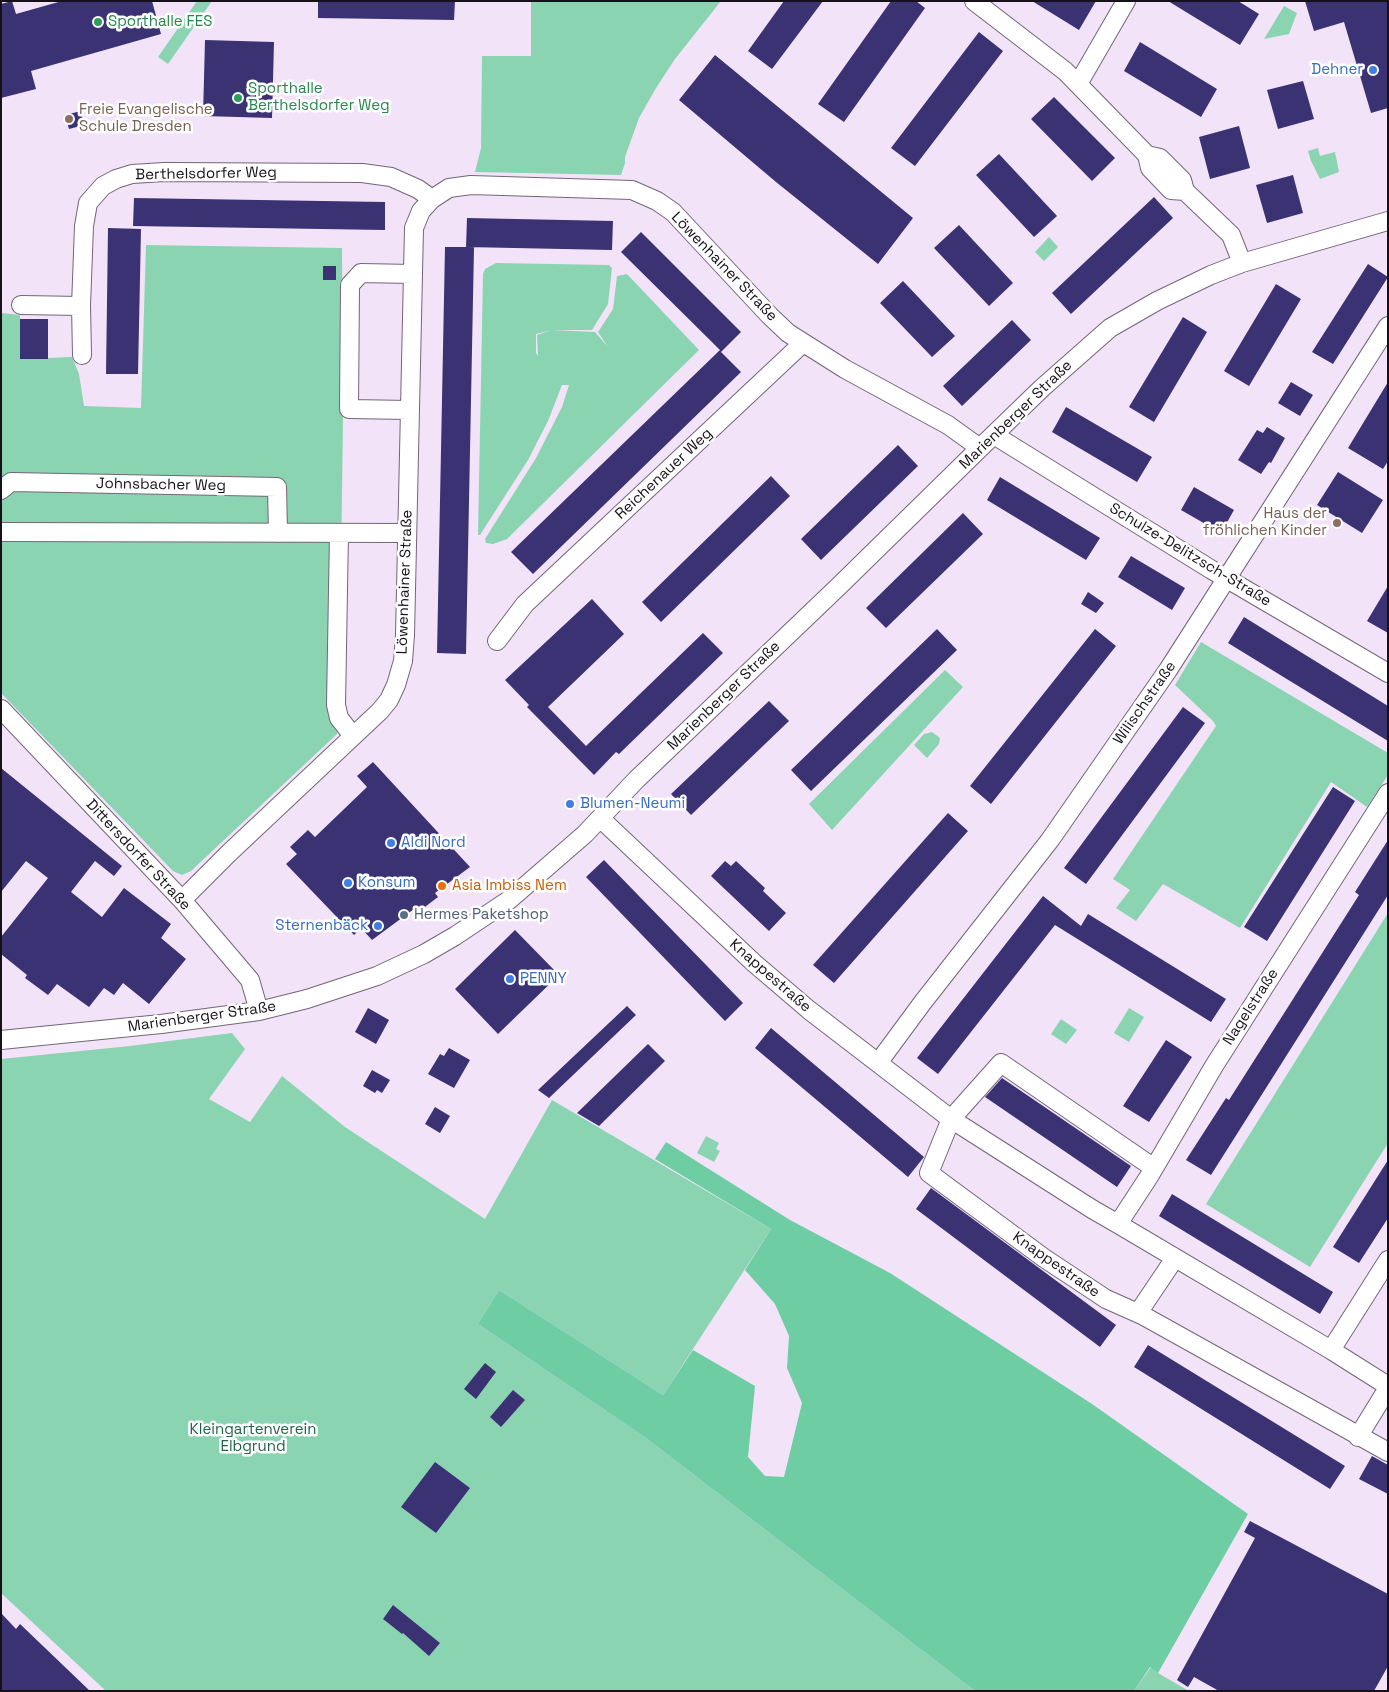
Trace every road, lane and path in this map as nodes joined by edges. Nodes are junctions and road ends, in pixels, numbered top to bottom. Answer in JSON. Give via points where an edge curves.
{"nodes":[{"id":1,"x":974,"y":1,"type":"edge"},
{"id":2,"x":1126,"y":1,"type":"edge"},
{"id":3,"x":1078,"y":84,"type":"junction"},
{"id":4,"x":432,"y":199,"type":"junction"},
{"id":5,"x":1388,"y":221,"type":"edge"},
{"id":6,"x":1242,"y":263,"type":"junction"},
{"id":7,"x":412,"y":274,"type":"junction"},
{"id":8,"x":21,"y":305,"type":"dead end"},
{"id":9,"x":81,"y":306,"type":"junction"},
{"id":10,"x":1388,"y":326,"type":"edge"},
{"id":11,"x":803,"y":343,"type":"junction"},
{"id":12,"x":82,"y":355,"type":"dead end"},
{"id":13,"x":410,"y":410,"type":"junction"},
{"id":14,"x":994,"y":435,"type":"junction"},
{"id":15,"x":980,"y":448,"type":"junction"},
{"id":16,"x":1,"y":490,"type":"edge"},
{"id":17,"x":1,"y":532,"type":"edge"},
{"id":18,"x":278,"y":533,"type":"junction"},
{"id":19,"x":339,"y":533,"type":"junction"},
{"id":20,"x":407,"y":533,"type":"junction"},
{"id":21,"x":1228,"y":578,"type":"junction"},
{"id":22,"x":497,"y":641,"type":"dead end"},
{"id":23,"x":1388,"y":673,"type":"edge"},
{"id":24,"x":1,"y":709,"type":"edge"},
{"id":25,"x":353,"y":736,"type":"junction"},
{"id":26,"x":1388,"y":793,"type":"edge"},
{"id":27,"x":600,"y":818,"type":"junction"},
{"id":28,"x":182,"y":900,"type":"junction"},
{"id":29,"x":259,"y":1011,"type":"junction"},
{"id":30,"x":1,"y":1040,"type":"edge"},
{"id":31,"x":878,"y":1063,"type":"junction"},
{"id":32,"x":951,"y":1119,"type":"junction"},
{"id":33,"x":1154,"y":1168,"type":"junction"},
{"id":34,"x":1118,"y":1224,"type":"junction"},
{"id":35,"x":1175,"y":1258,"type":"junction"},
{"id":36,"x":1388,"y":1260,"type":"edge"},
{"id":37,"x":1138,"y":1313,"type":"junction"},
{"id":38,"x":1331,"y":1350,"type":"junction"},
{"id":39,"x":1388,"y":1387,"type":"edge"},
{"id":40,"x":1358,"y":1437,"type":"junction"},
{"id":41,"x":1388,"y":1452,"type":"edge"}],
"edges":[{"from":1,"to":3,"type":"street"},
{"from":2,"to":3,"type":"street"},
{"from":3,"to":6,"type":"street","via":[[1147,155],[1160,158],[1182,180],[1185,191],[1231,234]]},
{"from":4,"to":7,"type":"street","name":"Löwenhainer Straße","via":[[421,210],[414,228]]},
{"from":4,"to":9,"type":"street","name":"Berthelsdorfer Weg","via":[[391,176],[362,173],[132,174],[103,186],[88,203]]},
{"from":4,"to":11,"type":"street","name":"Löwenhainer Straße","via":[[449,188],[468,186],[632,190],[657,200],[673,212],[770,316]]},
{"from":5,"to":6,"type":"street","name":"Marienberger Straße"},
{"from":6,"to":14,"type":"street","name":"Marienberger Straße","via":[[1186,286],[1110,328]]},
{"from":7,"to":13,"type":"street","name":"Löwenhainer Straße"},
{"from":7,"to":13,"type":"street","via":[[361,273],[350,285],[349,409]]},
{"from":8,"to":9,"type":"street"},
{"from":9,"to":12,"type":"street","name":"Berthelsdorfer Weg"},
{"from":10,"to":21,"type":"street","name":"Wilischstraße"},
{"from":11,"to":15,"type":"street","name":"Löwenhainer Straße","via":[[948,425]]},
{"from":11,"to":22,"type":"street","name":"Reichenauer Weg","via":[[519,604]]},
{"from":13,"to":20,"type":"street","name":"Löwenhainer Straße"},
{"from":14,"to":15,"type":"street","name":"Marienberger Straße"},
{"from":14,"to":21,"type":"street","name":"Schulze-Delitzsch-Straße"},
{"from":15,"to":27,"type":"street","name":"Marienberger Straße"},
{"from":16,"to":18,"type":"street","name":"Johnsbacher Weg","via":[[11,482],[277,487]]},
{"from":17,"to":18,"type":"street"},
{"from":18,"to":19,"type":"street"},
{"from":19,"to":20,"type":"street"},
{"from":19,"to":25,"type":"street","via":[[336,705],[339,718]]},
{"from":20,"to":25,"type":"street","name":"Löwenhainer Straße","via":[[405,635],[400,673],[389,700]]},
{"from":21,"to":23,"type":"street","name":"Schulze-Delitzsch-Straße"},
{"from":21,"to":31,"type":"street","name":"Wilischstraße","via":[[1050,840]]},
{"from":24,"to":28,"type":"street","name":"Dittersdorfer Straße"},
{"from":25,"to":28,"type":"street","name":"Löwenhainer Straße"},
{"from":26,"to":33,"type":"street","name":"Nagelstraße","via":[[1214,1066]]},
{"from":27,"to":29,"type":"street","name":"Marienberger Straße","via":[[509,900],[424,954],[340,989]]},
{"from":27,"to":31,"type":"street","name":"Knappestraße","via":[[754,963]]},
{"from":28,"to":29,"type":"street","name":"Dittersdorfer Straße","via":[[250,980]]},
{"from":29,"to":30,"type":"street","name":"Marienberger Straße"},
{"from":31,"to":32,"type":"street","name":"Knappestraße"},
{"from":32,"to":33,"type":"street","name":"Knappestraße","via":[[1001,1062]]},
{"from":32,"to":34,"type":"street","name":"Knappestraße"},
{"from":32,"to":37,"type":"street","name":"Knappestraße","via":[[929,1174],[1106,1300]]},
{"from":33,"to":34,"type":"street","name":"Nagelstraße"},
{"from":34,"to":35,"type":"street","name":"Knappestraße"},
{"from":35,"to":37,"type":"street"},
{"from":35,"to":38,"type":"street","name":"Knappestraße"},
{"from":36,"to":38,"type":"street"},
{"from":37,"to":40,"type":"street","name":"Knappestraße"},
{"from":38,"to":39,"type":"street","name":"Knappestraße"},
{"from":39,"to":40,"type":"street","name":"Knappestraße"},
{"from":40,"to":41,"type":"street","name":"Knappestraße"}]}
